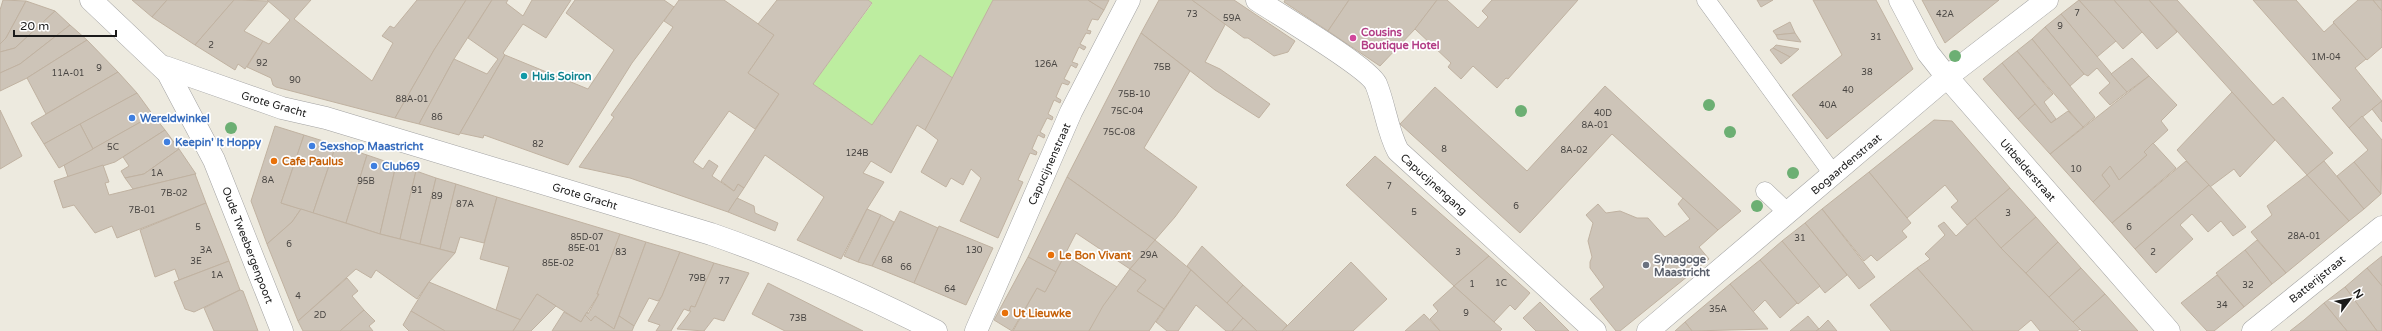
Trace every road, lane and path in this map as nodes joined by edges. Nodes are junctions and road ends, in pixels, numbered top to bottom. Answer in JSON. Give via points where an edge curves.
{"nodes":[{"id":1,"x":91,"y":0,"type":"edge"},
{"id":2,"x":1129,"y":0,"type":"edge"},
{"id":3,"x":1257,"y":0,"type":"edge"},
{"id":4,"x":1706,"y":0,"type":"edge"},
{"id":5,"x":1900,"y":0,"type":"edge"},
{"id":6,"x":2047,"y":0,"type":"edge"},
{"id":7,"x":165,"y":67,"type":"junction"},
{"id":8,"x":1947,"y":77,"type":"junction"},
{"id":9,"x":1834,"y":174,"type":"junction"},
{"id":10,"x":1765,"y":191,"type":"dead end"},
{"id":11,"x":1788,"y":213,"type":"junction"},
{"id":12,"x":2382,"y":227,"type":"edge"},
{"id":13,"x":282,"y":331,"type":"edge"},
{"id":14,"x":936,"y":331,"type":"edge"},
{"id":15,"x":976,"y":331,"type":"edge"},
{"id":16,"x":1595,"y":331,"type":"edge"},
{"id":17,"x":1648,"y":331,"type":"edge"},
{"id":18,"x":2169,"y":331,"type":"edge"},
{"id":19,"x":2253,"y":331,"type":"edge"}],
"edges":[{"from":1,"to":7,"type":"street"},
{"from":2,"to":15,"type":"street","name":"Capucijnenstraat","via":[[1071,112]]},
{"from":3,"to":16,"type":"street","name":"Capucijnengang","via":[[1361,68],[1376,83],[1391,138],[1398,151]]},
{"from":4,"to":9,"type":"lane"},
{"from":5,"to":8,"type":"street","name":"Uitbelderstraat","via":[[1928,53]]},
{"from":6,"to":8,"type":"street","name":"Bogaardenstraat"},
{"from":7,"to":13,"type":"street","name":"Oude Tweebergenpoort","via":[[214,160]]},
{"from":7,"to":14,"type":"street","name":"Grote Gracht","via":[[223,89],[711,234],[848,287]]},
{"from":8,"to":9,"type":"street","name":"Bogaardenstraat"},
{"from":8,"to":18,"type":"street","name":"Uitbelderstraat"},
{"from":9,"to":11,"type":"street","name":"Bogaardenstraat"},
{"from":10,"to":11,"type":"lane"},
{"from":11,"to":17,"type":"street","name":"Bogaardenstraat"},
{"from":12,"to":19,"type":"street","name":"Batterijstraat"}]}
